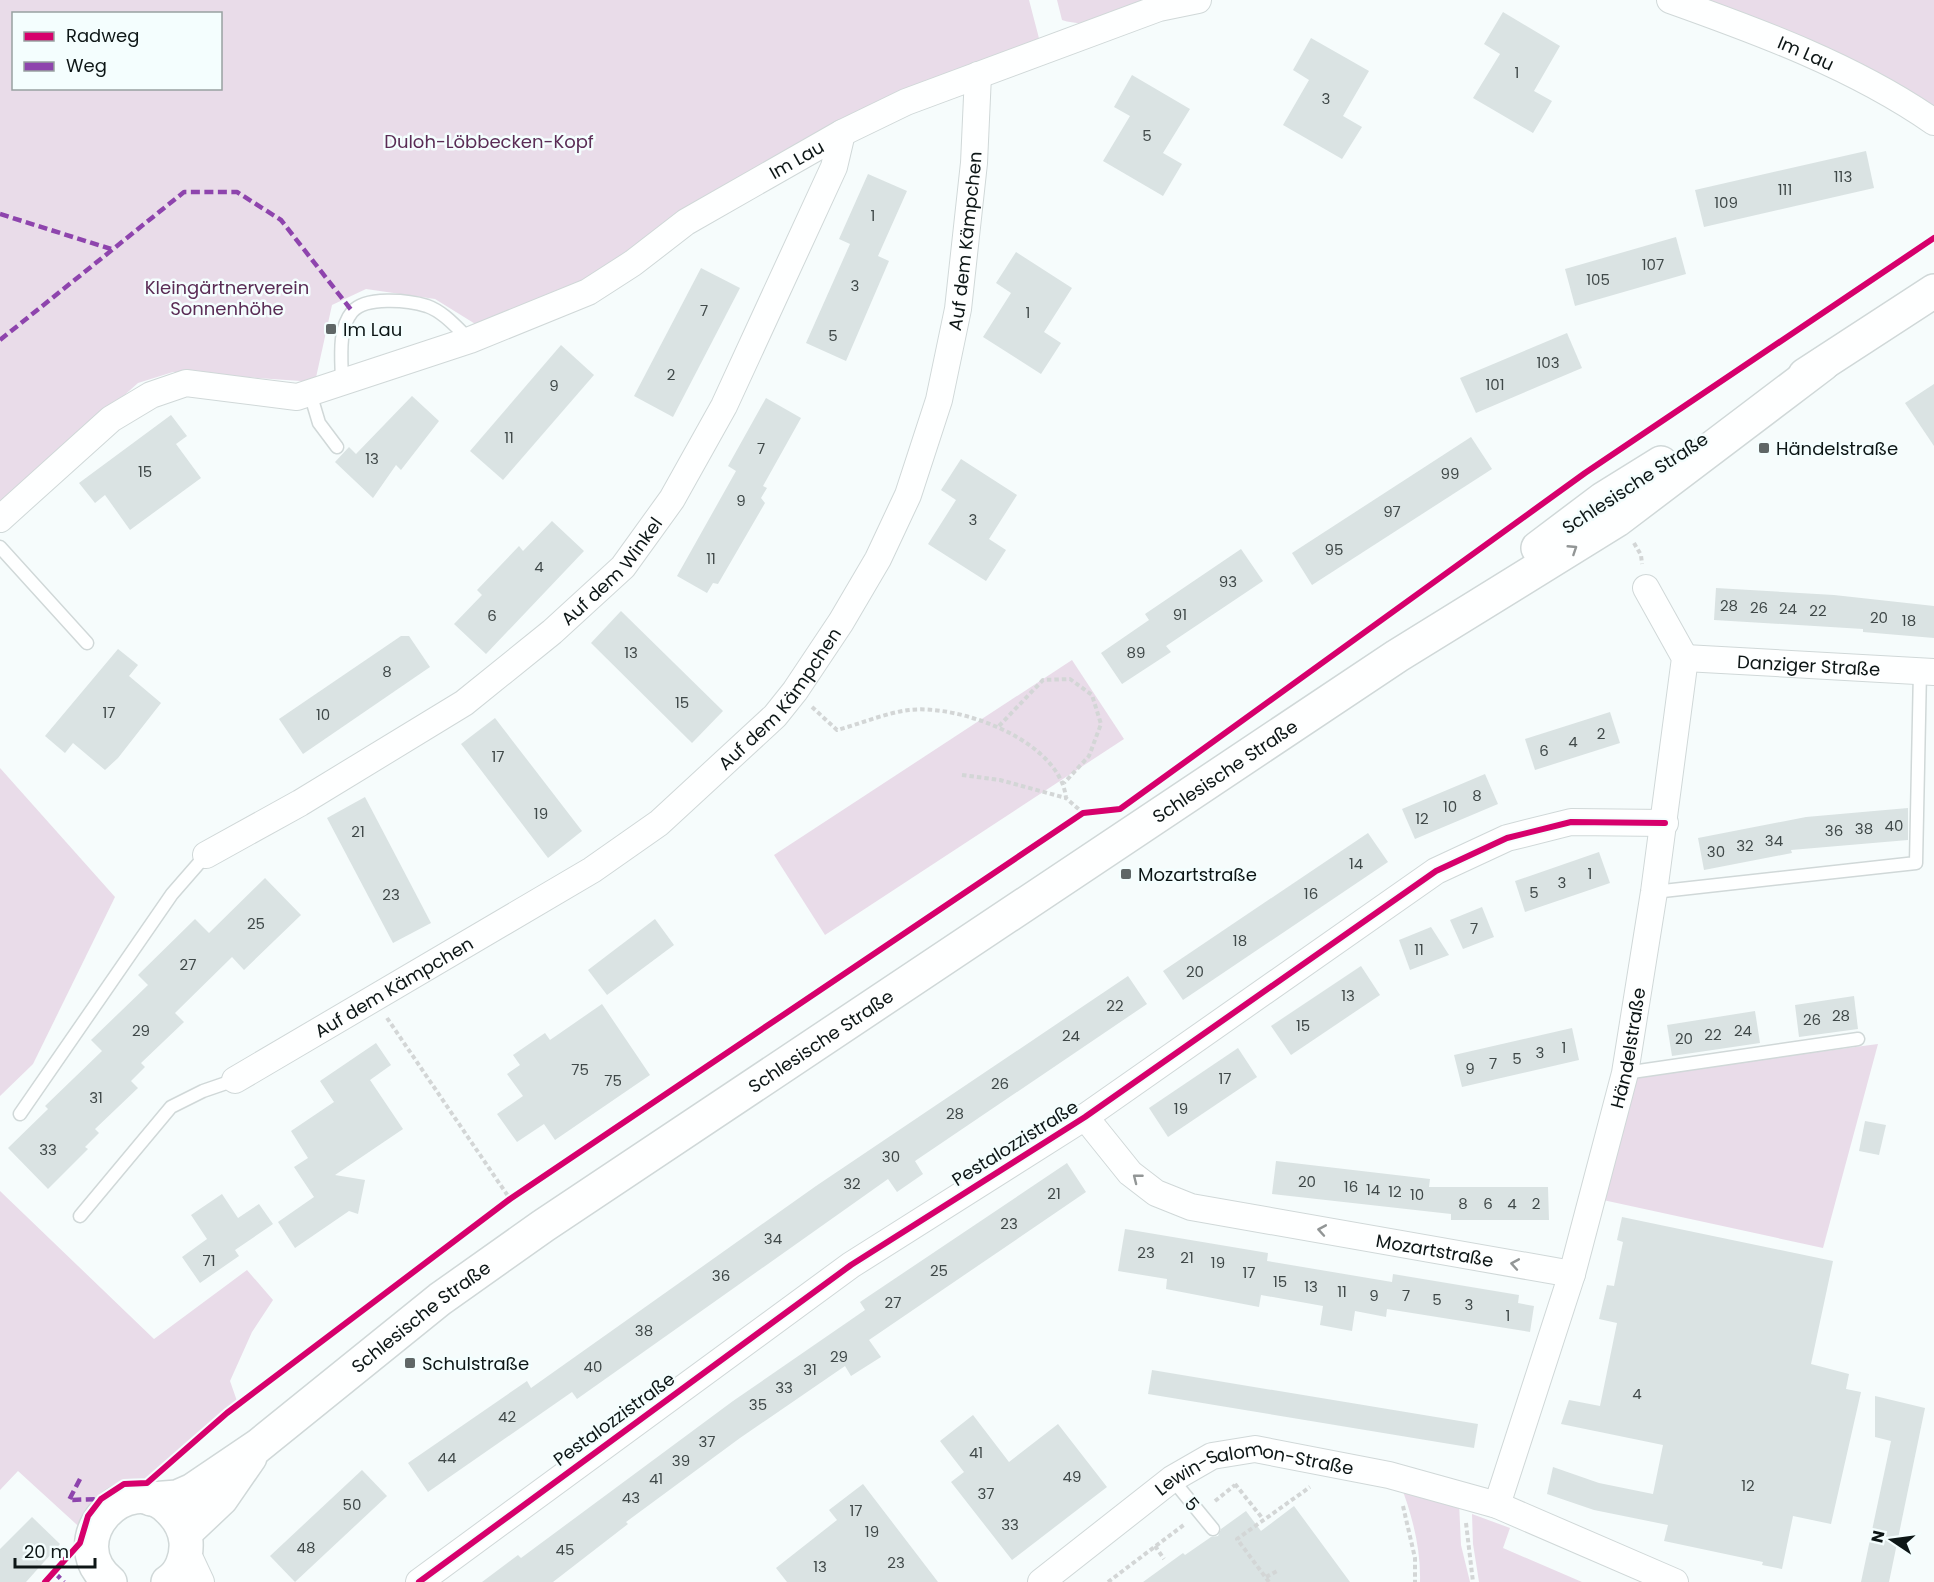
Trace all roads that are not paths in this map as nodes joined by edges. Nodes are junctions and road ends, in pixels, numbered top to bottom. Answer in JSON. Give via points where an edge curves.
{"nodes":[{"id":1,"x":1198,"y":0,"type":"edge"},
{"id":2,"x":1671,"y":0,"type":"edge"},
{"id":3,"x":978,"y":75,"type":"junction"},
{"id":4,"x":1934,"y":122,"type":"edge"},
{"id":5,"x":842,"y":133,"type":"junction"},
{"id":6,"x":1934,"y":291,"type":"edge"},
{"id":7,"x":470,"y":340,"type":"junction"},
{"id":8,"x":342,"y":384,"type":"junction"},
{"id":9,"x":310,"y":393,"type":"junction"},
{"id":10,"x":337,"y":447,"type":"dead end"},
{"id":11,"x":0,"y":519,"type":"edge"},
{"id":12,"x":0,"y":547,"type":"edge"},
{"id":13,"x":1646,"y":588,"type":"dead end"},
{"id":14,"x":87,"y":643,"type":"dead end"},
{"id":15,"x":1685,"y":658,"type":"junction"},
{"id":16,"x":1927,"y":671,"type":"edge"},
{"id":17,"x":1665,"y":823,"type":"junction"},
{"id":18,"x":206,"y":855,"type":"joint"},
{"id":19,"x":1654,"y":892,"type":"junction"},
{"id":20,"x":1858,"y":1039,"type":"dead end"},
{"id":21,"x":1625,"y":1073,"type":"junction"},
{"id":22,"x":235,"y":1080,"type":"joint"},
{"id":23,"x":20,"y":1114,"type":"dead end"},
{"id":24,"x":1085,"y":1117,"type":"junction"},
{"id":25,"x":80,"y":1216,"type":"dead end"},
{"id":26,"x":1572,"y":1274,"type":"junction"},
{"id":27,"x":258,"y":1446,"type":"junction"},
{"id":28,"x":1172,"y":1479,"type":"junction"},
{"id":29,"x":151,"y":1499,"type":"junction"},
{"id":30,"x":1497,"y":1505,"type":"junction"},
{"id":31,"x":1213,"y":1529,"type":"dead end"},
{"id":32,"x":186,"y":1542,"type":"junction"},
{"id":33,"x":87,"y":1569,"type":"edge"},
{"id":34,"x":432,"y":1578,"type":"edge"},
{"id":35,"x":168,"y":1582,"type":"edge"},
{"id":36,"x":201,"y":1582,"type":"edge"},
{"id":37,"x":1041,"y":1582,"type":"edge"},
{"id":38,"x":1675,"y":1582,"type":"edge"}],
"edges":[{"from":1,"to":3,"type":"street","name":"Im Lau","via":[[1159,8]]},
{"from":2,"to":4,"type":"street","name":"Im Lau","via":[[1809,55],[1901,99]]},
{"from":3,"to":5,"type":"street","name":"Im Lau","via":[[906,102]]},
{"from":3,"to":22,"type":"street","name":"Auf dem Kämpchen","via":[[974,163],[958,309],[939,400],[908,495],[878,559],[795,691],[775,716],[659,823],[592,870]]},
{"from":5,"to":7,"type":"street","name":"Im Lau","via":[[686,222],[588,292]]},
{"from":5,"to":18,"type":"street","name":"Auf dem Winkel","via":[[834,167],[724,406],[672,499],[622,567],[552,632],[464,703]]},
{"from":6,"to":27,"type":"main road","name":"Schlesische Straße","via":[[1603,499],[1397,656],[543,1226],[440,1299]]},
{"from":7,"to":8,"type":"street","name":"Im Lau"},
{"from":7,"to":8,"type":"lane","via":[[448,318],[427,306],[377,299],[352,310],[343,330]]},
{"from":8,"to":9,"type":"street","name":"Im Lau"},
{"from":9,"to":10,"type":"lane","via":[[319,423]]},
{"from":9,"to":11,"type":"street","name":"Im Lau","via":[[297,397],[186,383],[151,395],[111,418]]},
{"from":12,"to":14,"type":"lane"},
{"from":13,"to":15,"type":"street"},
{"from":15,"to":16,"type":"street","name":"Danziger Straße"},
{"from":15,"to":17,"type":"street","name":"Händelstraße"},
{"from":16,"to":19,"type":"lane","via":[[1916,863]]},
{"from":17,"to":19,"type":"street","name":"Händelstraße"},
{"from":17,"to":24,"type":"street","name":"Pestalozzistraße","via":[[1571,822],[1507,838],[1436,872]]},
{"from":18,"to":23,"type":"lane","via":[[172,894]]},
{"from":19,"to":21,"type":"street","name":"Händelstraße"},
{"from":20,"to":21,"type":"lane"},
{"from":21,"to":26,"type":"street","name":"Händelstraße"},
{"from":22,"to":25,"type":"lane","via":[[171,1107]]},
{"from":26,"to":24,"type":"street","name":"Mozartstraße","one_way":true,"via":[[1191,1207],[1156,1193],[1130,1173]]},
{"from":24,"to":34,"type":"street","name":"Pestalozzistraße","via":[[851,1265]]},
{"from":26,"to":30,"type":"street","name":"Händelstraße"},
{"from":27,"to":29,"type":"main road","name":"Schlesische Straße","via":[[193,1490],[177,1497]]},
{"from":27,"to":32,"type":"main road","name":"Schlesische Straße"},
{"from":28,"to":30,"type":"street","name":"Lewin-Salomon-Straße","via":[[1212,1456],[1255,1449],[1389,1475]]},
{"from":28,"to":31,"type":"lane","name":"5"},
{"from":28,"to":37,"type":"street","name":"Lewin-Salomon-Straße"},
{"from":29,"to":32,"type":"main road","via":[[178,1518]]},
{"from":29,"to":33,"type":"main road","name":"Schlesische Straße","via":[[134,1497],[105,1512],[96,1525]]},
{"from":30,"to":38,"type":"street","name":"Lewin-Salomon-Straße"},
{"from":32,"to":35,"type":"main road","via":[[182,1566]]},
{"from":32,"to":36,"type":"street"}]}
